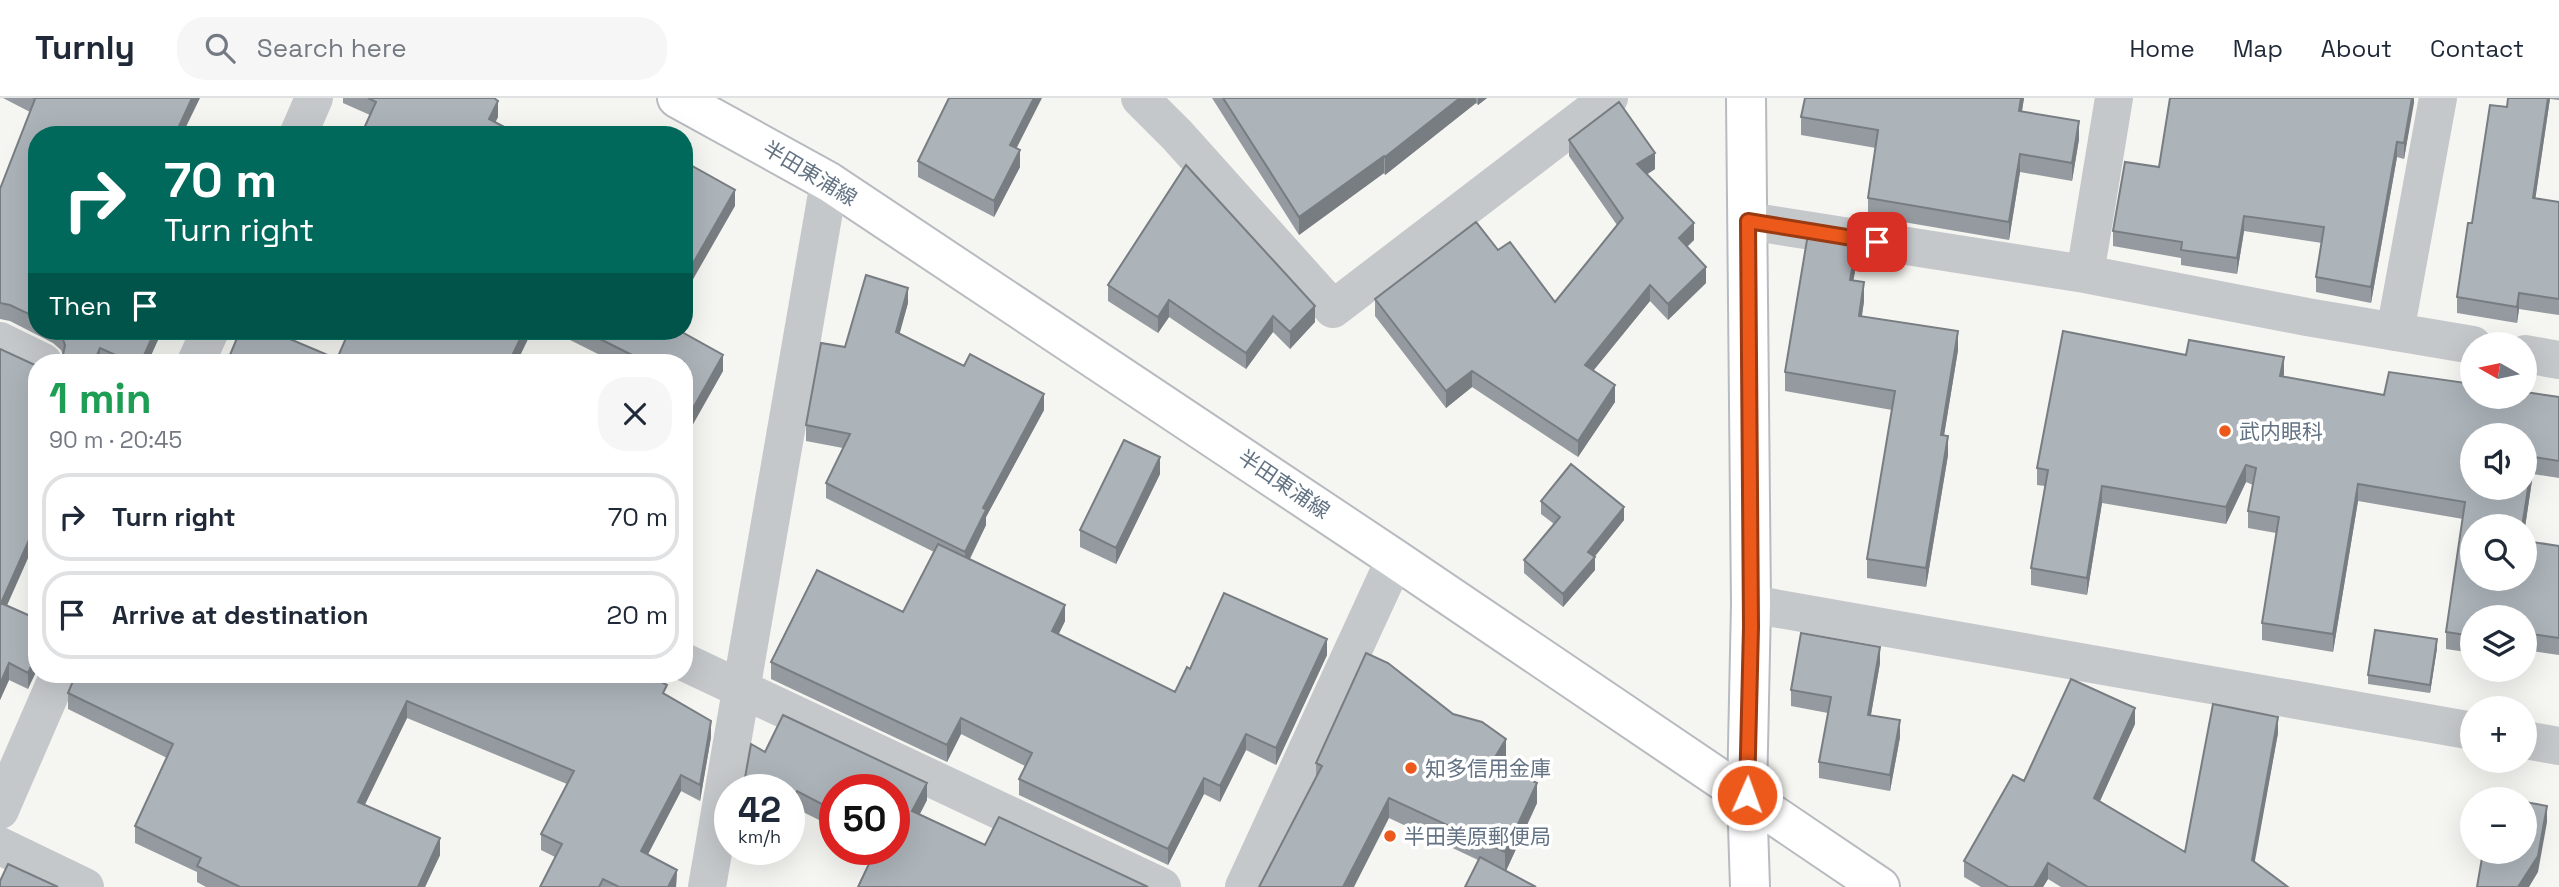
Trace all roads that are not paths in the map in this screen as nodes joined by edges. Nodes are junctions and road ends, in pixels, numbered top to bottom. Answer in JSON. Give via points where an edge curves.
{"nodes":[{"id":1,"x":314,"y":98,"type":"edge"},
{"id":2,"x":677,"y":98,"type":"edge"},
{"id":3,"x":1140,"y":98,"type":"edge"},
{"id":4,"x":1609,"y":98,"type":"edge"},
{"id":5,"x":1746,"y":98,"type":"edge"},
{"id":6,"x":2114,"y":98,"type":"edge"},
{"id":7,"x":2438,"y":98,"type":"edge"},
{"id":8,"x":302,"y":126,"type":"edge"},
{"id":9,"x":829,"y":182,"type":"junction"},
{"id":10,"x":1748,"y":221,"type":"junction"},
{"id":11,"x":2085,"y":274,"type":"junction"},
{"id":12,"x":2395,"y":332,"type":"junction"},
{"id":13,"x":0,"y":341,"type":"edge"},
{"id":14,"x":2460,"y":343,"type":"edge"},
{"id":15,"x":28,"y":355,"type":"edge"},
{"id":16,"x":2538,"y":356,"type":"edge"},
{"id":17,"x":2559,"y":360,"type":"edge"},
{"id":18,"x":1395,"y":559,"type":"junction"},
{"id":19,"x":1751,"y":604,"type":"junction"},
{"id":20,"x":693,"y":667,"type":"edge"},
{"id":21,"x":55,"y":683,"type":"edge"},
{"id":22,"x":741,"y":689,"type":"junction"},
{"id":23,"x":2460,"y":729,"type":"edge"},
{"id":24,"x":2537,"y":742,"type":"edge"},
{"id":25,"x":2559,"y":746,"type":"edge"},
{"id":26,"x":1747,"y":795,"type":"junction"},
{"id":27,"x":0,"y":810,"type":"edge"},
{"id":28,"x":0,"y":846,"type":"edge"},
{"id":29,"x":85,"y":887,"type":"edge"},
{"id":30,"x":707,"y":887,"type":"edge"},
{"id":31,"x":1162,"y":887,"type":"edge"},
{"id":32,"x":1244,"y":887,"type":"edge"},
{"id":33,"x":1750,"y":887,"type":"edge"},
{"id":34,"x":1880,"y":887,"type":"edge"}],
"edges":[{"from":1,"to":8,"type":"street"},
{"from":2,"to":9,"type":"main road","name":"半田東浦線"},
{"from":3,"to":4,"type":"street","via":[[1334,309]]},
{"from":5,"to":10,"type":"main road"},
{"from":6,"to":11,"type":"street"},
{"from":7,"to":12,"type":"street"},
{"from":9,"to":18,"type":"main road","name":"半田東浦線"},
{"from":9,"to":22,"type":"street"},
{"from":10,"to":11,"type":"street"},
{"from":10,"to":19,"type":"main road"},
{"from":11,"to":12,"type":"street"},
{"from":12,"to":14,"type":"street"},
{"from":13,"to":15,"type":"street"},
{"from":16,"to":17,"type":"street"},
{"from":18,"to":26,"type":"main road","name":"半田東浦線"},
{"from":18,"to":32,"type":"street"},
{"from":19,"to":23,"type":"street"},
{"from":19,"to":26,"type":"main road"},
{"from":20,"to":22,"type":"street"},
{"from":21,"to":27,"type":"street"},
{"from":22,"to":30,"type":"street"},
{"from":22,"to":31,"type":"street"},
{"from":24,"to":25,"type":"street"},
{"from":26,"to":33,"type":"main road"},
{"from":26,"to":34,"type":"main road","name":"半田東浦線"},
{"from":28,"to":29,"type":"street"}]}
